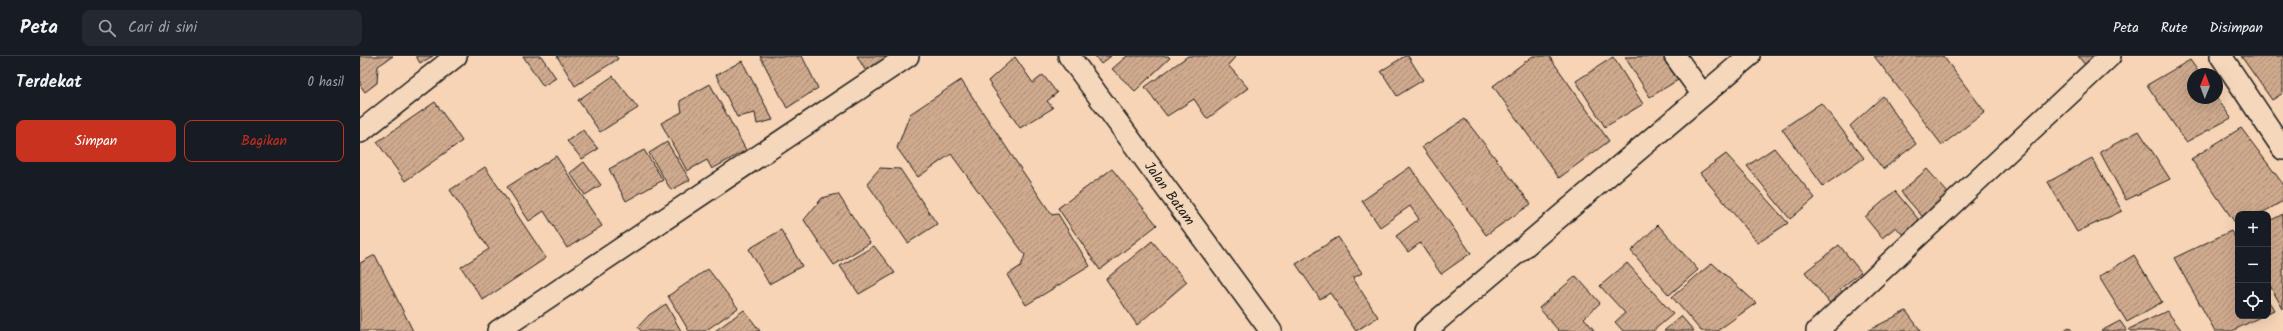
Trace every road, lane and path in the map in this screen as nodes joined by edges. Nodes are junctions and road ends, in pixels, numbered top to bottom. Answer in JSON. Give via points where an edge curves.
{"nodes":[{"id":1,"x":456,"y":56,"type":"edge"},
{"id":2,"x":908,"y":56,"type":"edge"},
{"id":3,"x":1069,"y":56,"type":"edge"},
{"id":4,"x":1675,"y":56,"type":"edge"},
{"id":5,"x":1749,"y":56,"type":"edge"},
{"id":6,"x":2110,"y":56,"type":"edge"},
{"id":7,"x":2221,"y":56,"type":"edge"},
{"id":8,"x":1702,"y":95,"type":"junction"},
{"id":9,"x":360,"y":132,"type":"edge"},
{"id":10,"x":2283,"y":149,"type":"edge"},
{"id":11,"x":498,"y":331,"type":"edge"},
{"id":12,"x":1271,"y":331,"type":"edge"},
{"id":13,"x":1425,"y":331,"type":"edge"},
{"id":14,"x":1817,"y":331,"type":"edge"}],
"edges":[{"from":1,"to":9,"type":"street"},
{"from":2,"to":11,"type":"street"},
{"from":3,"to":12,"type":"street","name":"Jalan Batam"},
{"from":4,"to":8,"type":"street"},
{"from":5,"to":8,"type":"street"},
{"from":6,"to":14,"type":"street"},
{"from":7,"to":10,"type":"street"},
{"from":8,"to":13,"type":"street"}]}
